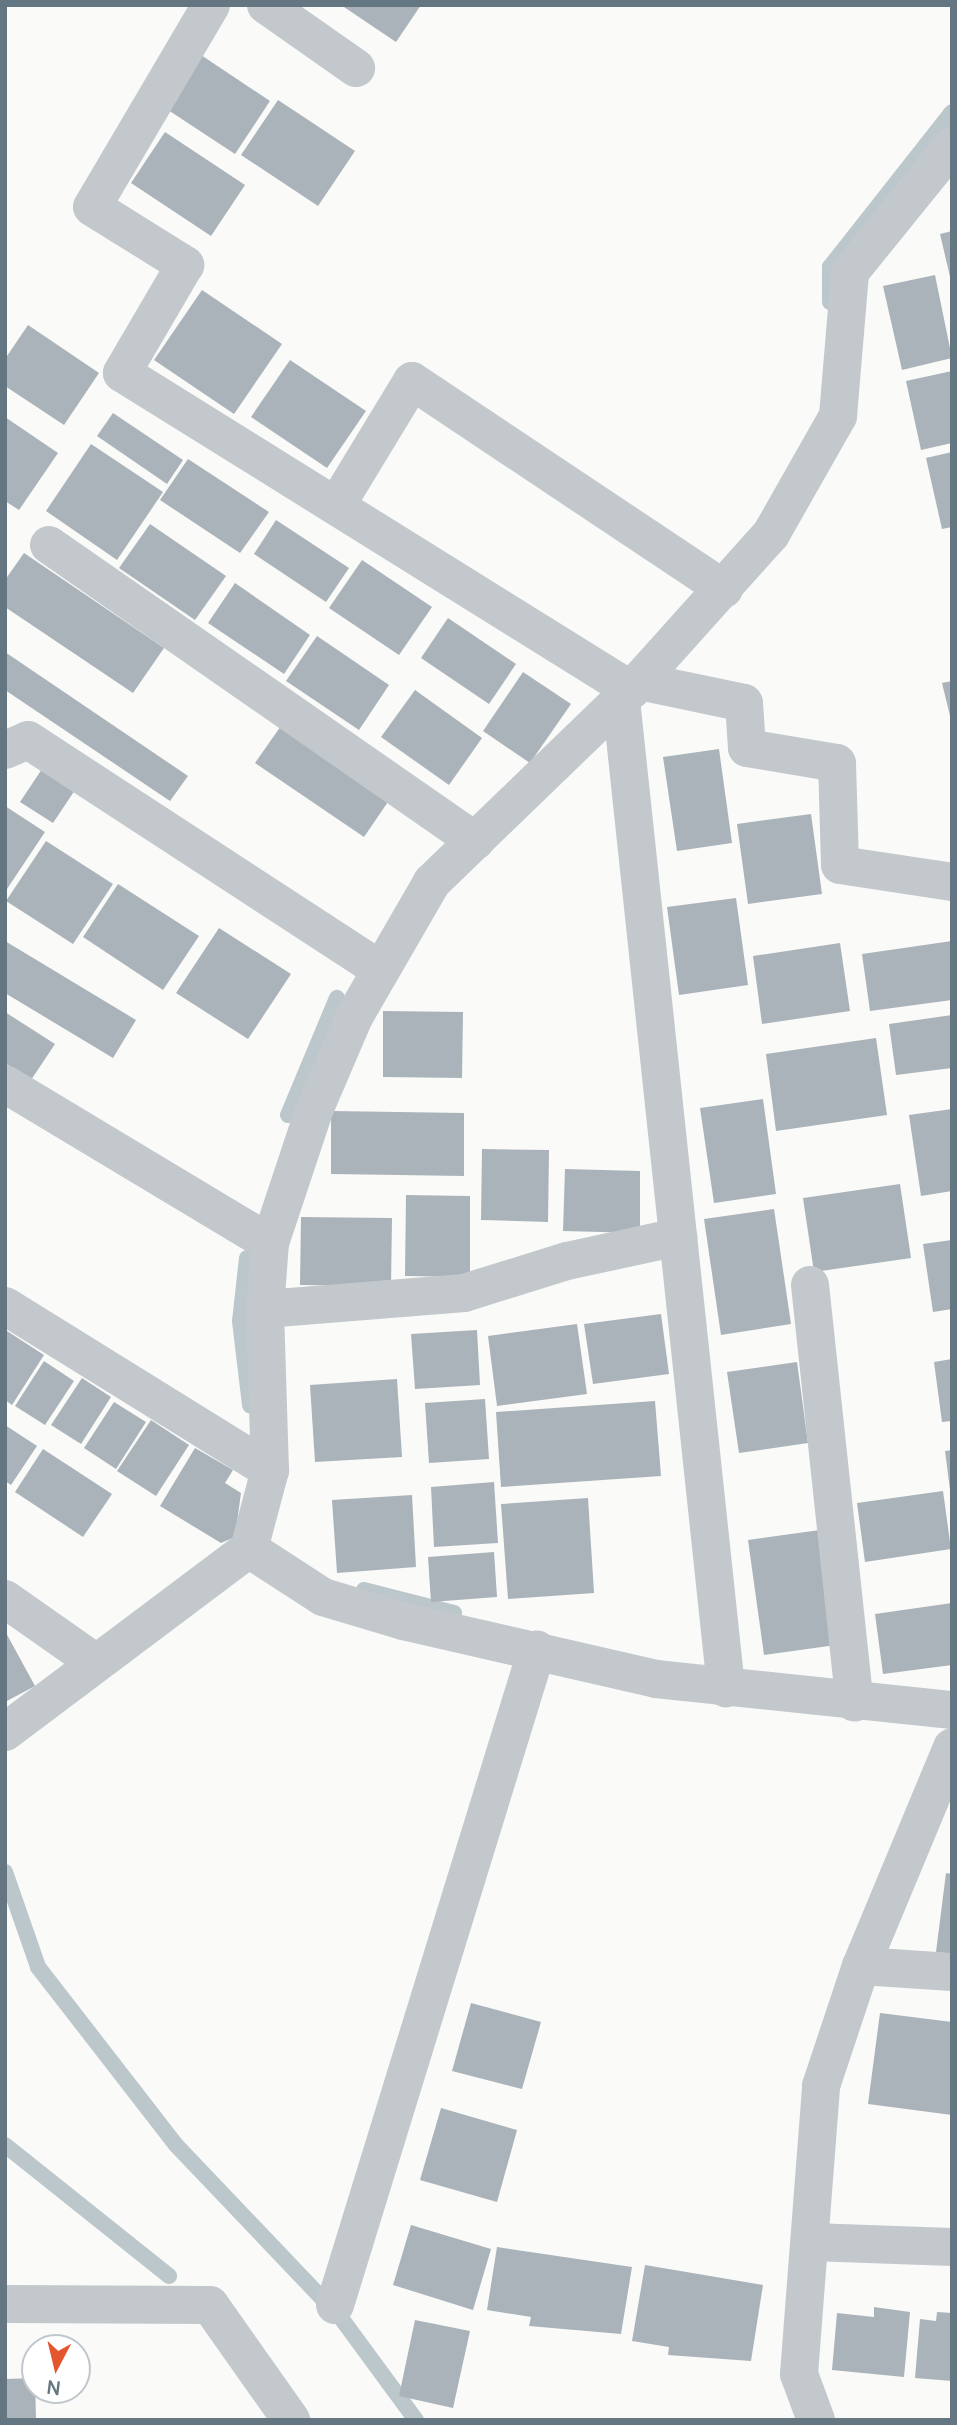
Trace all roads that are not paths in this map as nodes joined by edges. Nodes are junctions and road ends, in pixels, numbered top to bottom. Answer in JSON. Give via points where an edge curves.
{"nodes":[{"id":1,"x":211,"y":5,"type":"edge"},
{"id":2,"x":266,"y":5,"type":"edge"},
{"id":3,"x":356,"y":68,"type":"dead end"},
{"id":4,"x":952,"y":146,"type":"edge"},
{"id":5,"x":336,"y":506,"type":"junction"},
{"id":6,"x":49,"y":545,"type":"dead end"},
{"id":7,"x":724,"y":589,"type":"junction"},
{"id":8,"x":630,"y":690,"type":"junction"},
{"id":9,"x":5,"y":750,"type":"edge"},
{"id":10,"x":475,"y":841,"type":"junction"},
{"id":11,"x":952,"y":882,"type":"edge"},
{"id":12,"x":381,"y":970,"type":"junction"},
{"id":13,"x":5,"y":1084,"type":"edge"},
{"id":14,"x":678,"y":1237,"type":"junction"},
{"id":15,"x":270,"y":1243,"type":"junction"},
{"id":16,"x":810,"y":1285,"type":"dead end"},
{"id":17,"x":5,"y":1306,"type":"edge"},
{"id":18,"x":265,"y":1309,"type":"junction"},
{"id":19,"x":270,"y":1470,"type":"junction"},
{"id":20,"x":249,"y":1549,"type":"junction"},
{"id":21,"x":5,"y":1599,"type":"edge"},
{"id":22,"x":537,"y":1649,"type":"junction"},
{"id":23,"x":96,"y":1663,"type":"junction"},
{"id":24,"x":726,"y":1688,"type":"junction"},
{"id":25,"x":855,"y":1703,"type":"junction"},
{"id":26,"x":952,"y":1710,"type":"edge"},
{"id":27,"x":5,"y":1732,"type":"edge"},
{"id":28,"x":952,"y":1747,"type":"edge"},
{"id":29,"x":861,"y":1966,"type":"junction"},
{"id":30,"x":952,"y":1972,"type":"edge"},
{"id":31,"x":811,"y":2242,"type":"junction"},
{"id":32,"x":952,"y":2247,"type":"edge"},
{"id":33,"x":5,"y":2304,"type":"edge"},
{"id":34,"x":335,"y":2305,"type":"dead end"},
{"id":35,"x":291,"y":2420,"type":"edge"},
{"id":36,"x":816,"y":2420,"type":"edge"}],
"edges":[{"from":1,"to":5,"type":"street","via":[[92,207],[185,265],[122,373]]},
{"from":2,"to":3,"type":"street"},
{"from":4,"to":7,"type":"street","via":[[850,272],[838,416],[771,534]]},
{"from":5,"to":7,"type":"street","via":[[412,381]]},
{"from":5,"to":8,"type":"street"},
{"from":6,"to":10,"type":"street"},
{"from":7,"to":8,"type":"street"},
{"from":8,"to":10,"type":"street"},
{"from":8,"to":11,"type":"street","via":[[744,703],[747,748],[837,763],[840,865]]},
{"from":8,"to":14,"type":"street"},
{"from":9,"to":12,"type":"street","via":[[28,740]]},
{"from":10,"to":12,"type":"street","via":[[432,882]]},
{"from":12,"to":15,"type":"street","via":[[315,1108]]},
{"from":13,"to":15,"type":"street"},
{"from":14,"to":18,"type":"street","via":[[567,1261],[464,1293]]},
{"from":14,"to":24,"type":"street"},
{"from":15,"to":18,"type":"street"},
{"from":16,"to":25,"type":"street"},
{"from":17,"to":19,"type":"street"},
{"from":18,"to":19,"type":"street"},
{"from":19,"to":20,"type":"street"},
{"from":20,"to":22,"type":"street","via":[[323,1597],[403,1621]]},
{"from":20,"to":23,"type":"street"},
{"from":21,"to":23,"type":"street"},
{"from":22,"to":24,"type":"street","via":[[656,1679]]},
{"from":22,"to":34,"type":"street"},
{"from":23,"to":27,"type":"street"},
{"from":24,"to":25,"type":"street"},
{"from":25,"to":26,"type":"street"},
{"from":28,"to":29,"type":"street"},
{"from":29,"to":30,"type":"street"},
{"from":29,"to":31,"type":"street","via":[[821,2086]]},
{"from":31,"to":32,"type":"street"},
{"from":31,"to":36,"type":"street","via":[[799,2374]]},
{"from":33,"to":35,"type":"street","via":[[210,2305]]}]}
